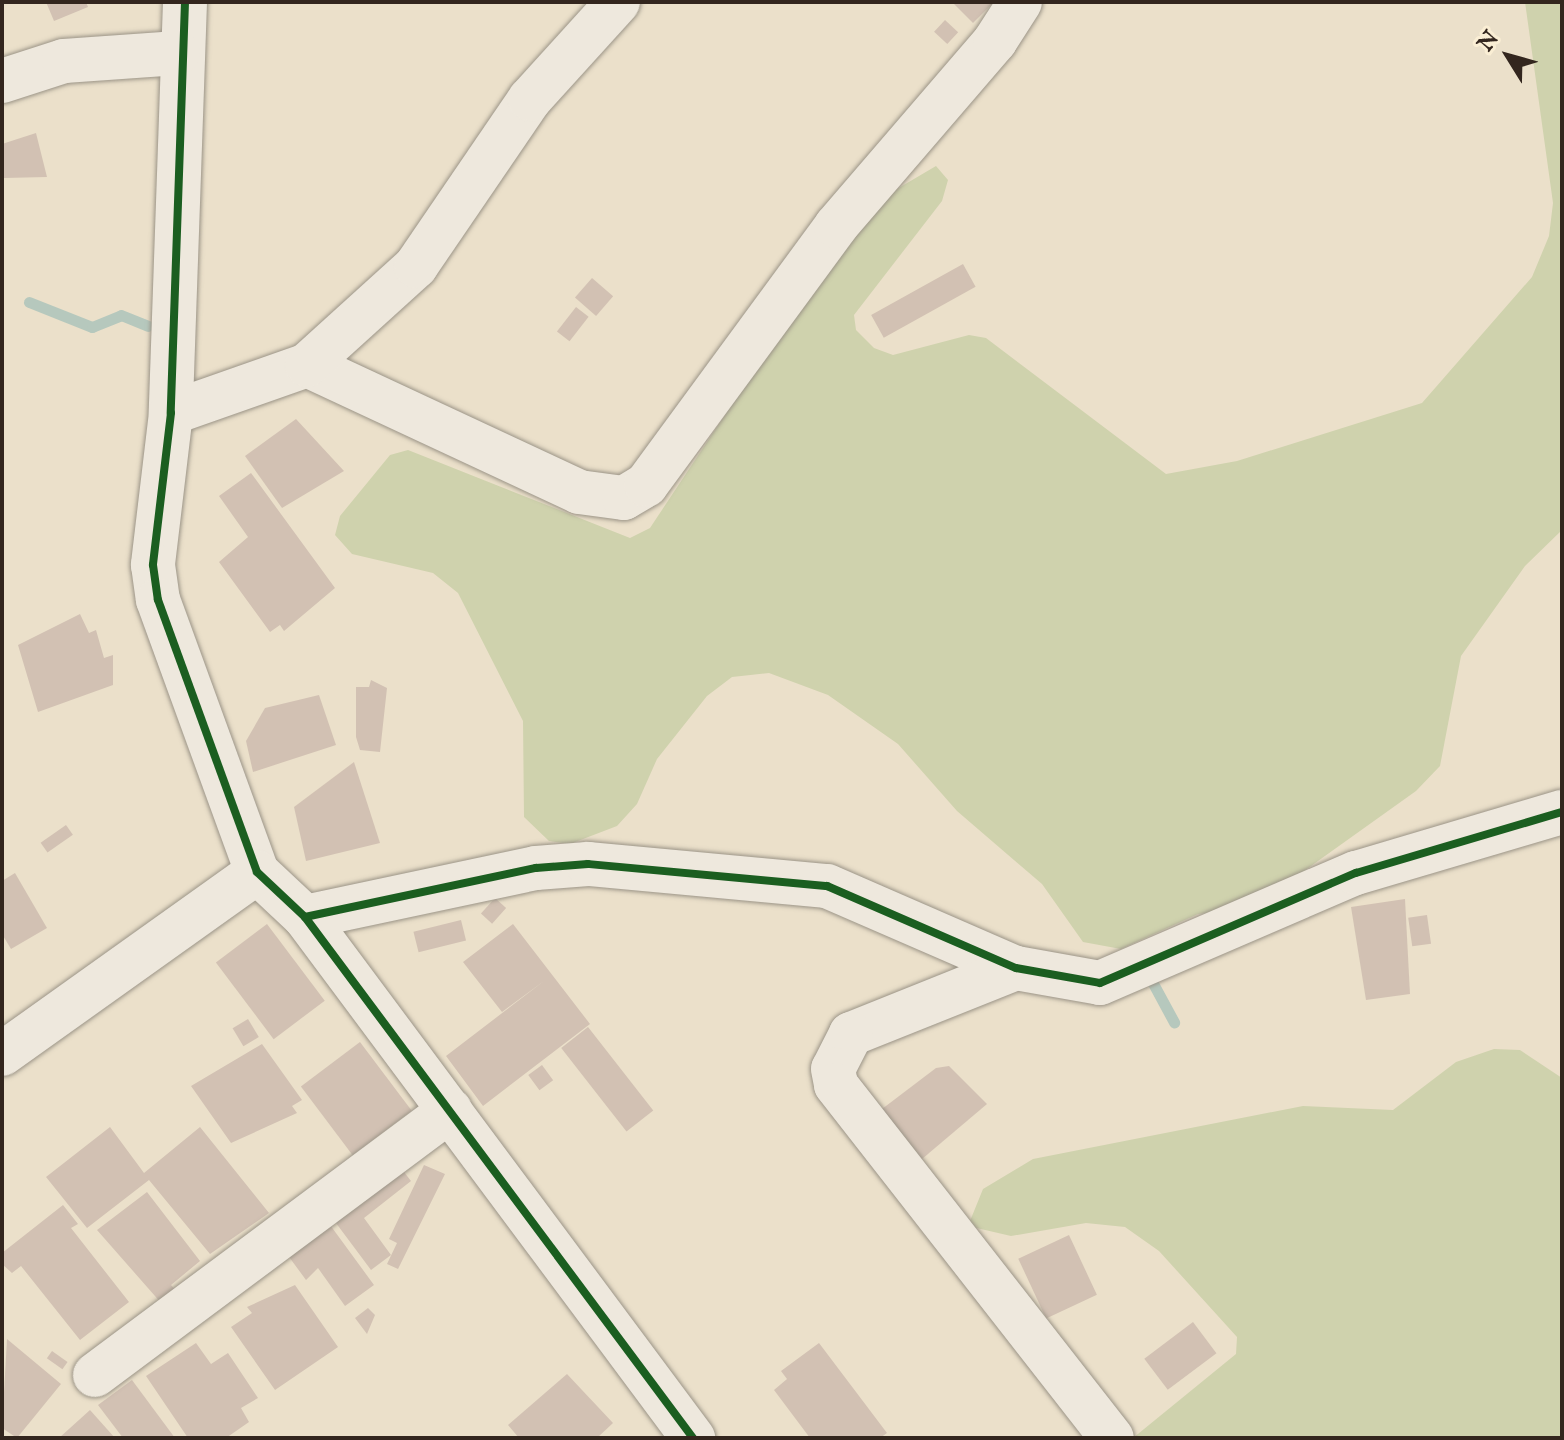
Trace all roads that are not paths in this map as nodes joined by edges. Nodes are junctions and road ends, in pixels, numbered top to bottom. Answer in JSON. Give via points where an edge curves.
{"nodes":[{"id":1,"x":185,"y":2,"type":"edge"},
{"id":2,"x":618,"y":2,"type":"edge"},
{"id":3,"x":1020,"y":2,"type":"edge"},
{"id":4,"x":178,"y":53,"type":"junction"},
{"id":5,"x":2,"y":81,"type":"edge"},
{"id":6,"x":307,"y":365,"type":"junction"},
{"id":7,"x":171,"y":413,"type":"junction"},
{"id":8,"x":1562,"y":812,"type":"edge"},
{"id":9,"x":257,"y":872,"type":"junction"},
{"id":10,"x":305,"y":917,"type":"junction"},
{"id":11,"x":1016,"y":968,"type":"junction"},
{"id":12,"x":2,"y":1054,"type":"edge"},
{"id":13,"x":450,"y":1110,"type":"junction"},
{"id":14,"x":95,"y":1375,"type":"dead end"},
{"id":15,"x":688,"y":1436,"type":"edge"},
{"id":16,"x":1112,"y":1438,"type":"edge"}],
"edges":[{"from":1,"to":4,"type":"street"},
{"from":2,"to":6,"type":"street","via":[[530,99],[416,266]]},
{"from":3,"to":6,"type":"street","via":[[995,41],[836,226],[646,485],[624,498],[579,492]]},
{"from":4,"to":5,"type":"street","via":[[64,61]]},
{"from":4,"to":7,"type":"street"},
{"from":6,"to":7,"type":"street"},
{"from":7,"to":9,"type":"street","via":[[153,565],[158,600]]},
{"from":8,"to":11,"type":"street","via":[[1356,873],[1100,983]]},
{"from":9,"to":10,"type":"street"},
{"from":9,"to":12,"type":"street"},
{"from":10,"to":11,"type":"street","via":[[536,868],[588,864],[827,886]]},
{"from":10,"to":13,"type":"street"},
{"from":11,"to":16,"type":"street","via":[[851,1034],[839,1048],[834,1077]]},
{"from":13,"to":14,"type":"street"},
{"from":13,"to":15,"type":"street"}]}
